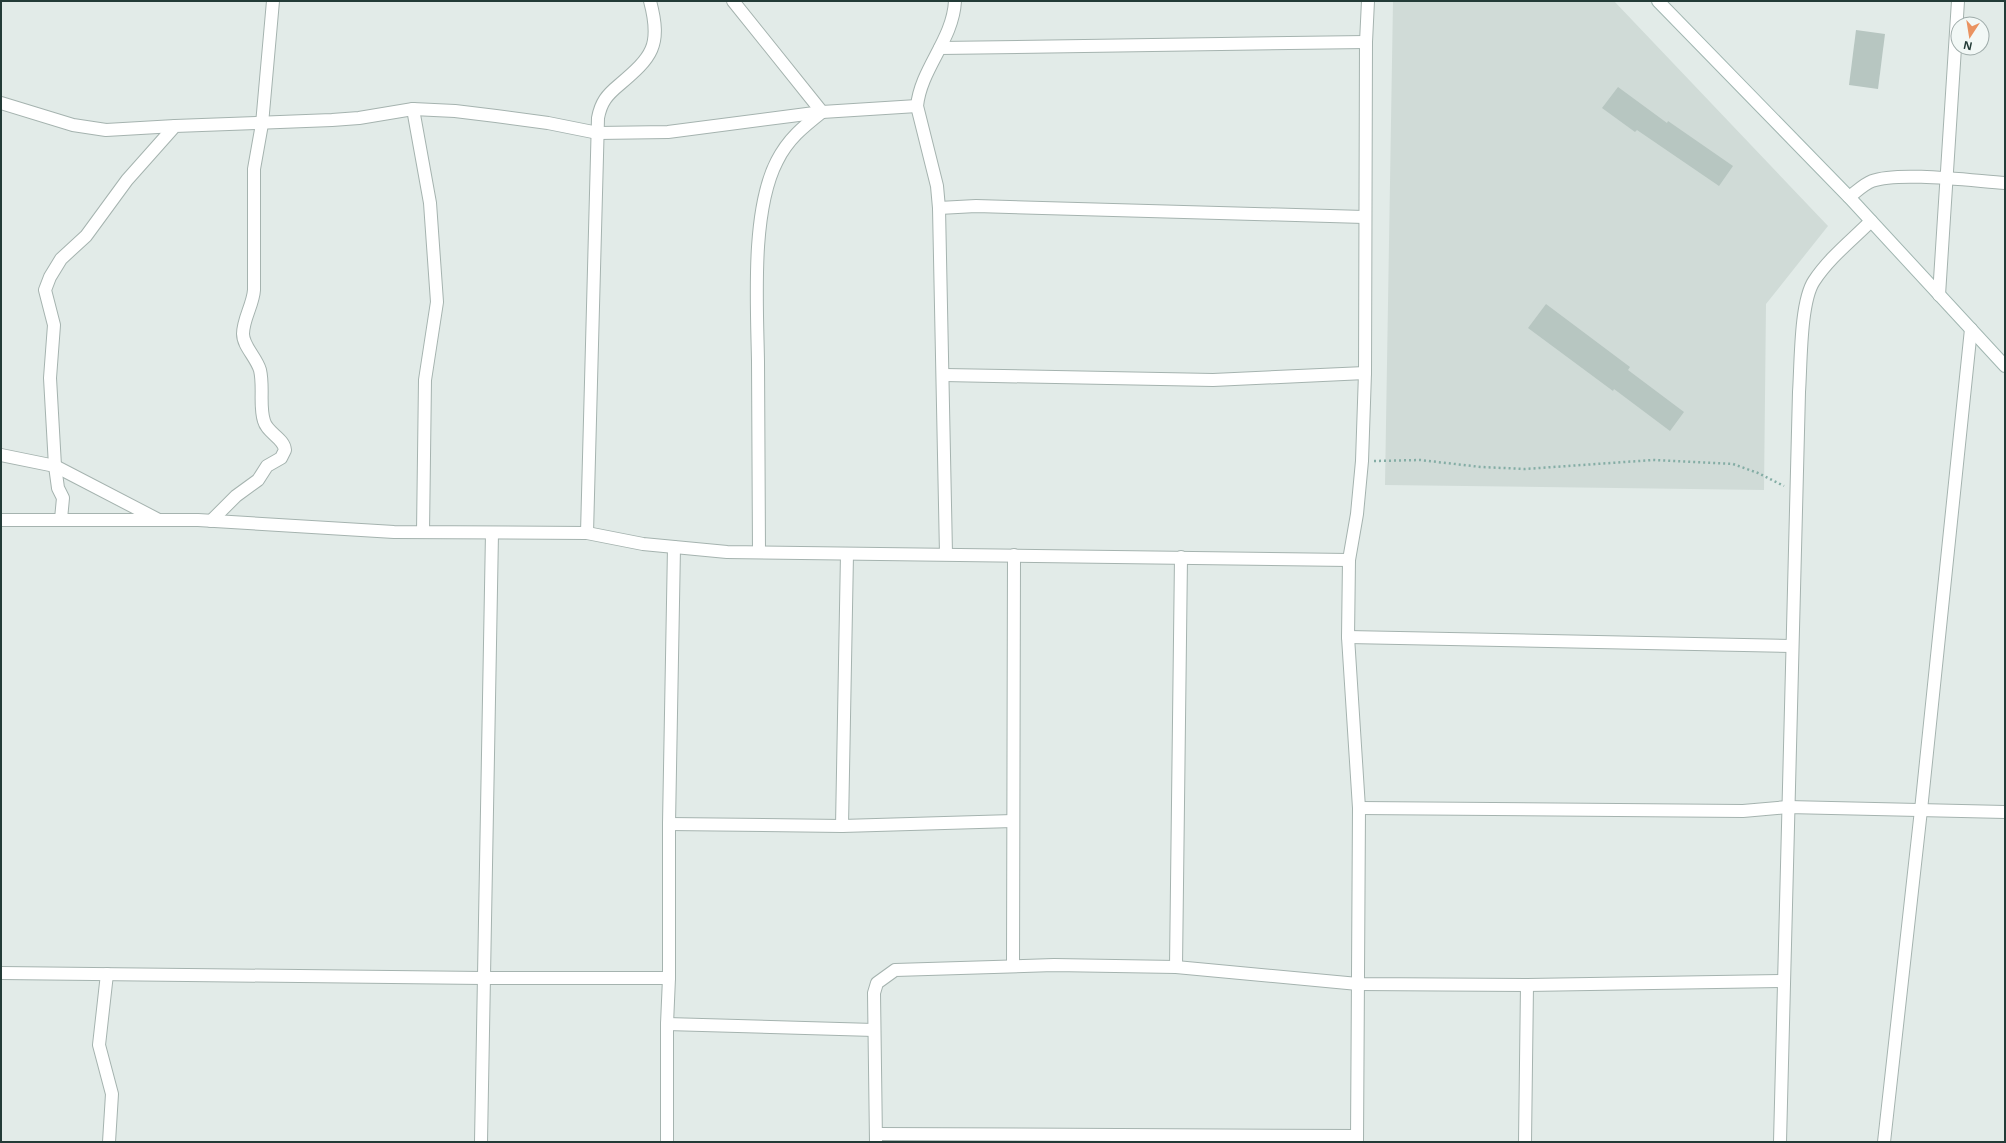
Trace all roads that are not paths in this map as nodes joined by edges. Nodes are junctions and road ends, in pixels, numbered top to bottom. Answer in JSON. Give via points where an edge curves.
{"nodes":[{"id":1,"x":273,"y":1,"type":"edge"},
{"id":2,"x":650,"y":1,"type":"edge"},
{"id":3,"x":733,"y":1,"type":"edge"},
{"id":4,"x":955,"y":1,"type":"edge"},
{"id":5,"x":1368,"y":1,"type":"edge"},
{"id":6,"x":1658,"y":1,"type":"edge"},
{"id":7,"x":1958,"y":1,"type":"edge"},
{"id":8,"x":1366,"y":42,"type":"junction"},
{"id":9,"x":940,"y":48,"type":"junction"},
{"id":10,"x":1,"y":104,"type":"edge"},
{"id":11,"x":916,"y":106,"type":"junction"},
{"id":12,"x":413,"y":109,"type":"junction"},
{"id":13,"x":822,"y":112,"type":"junction"},
{"id":14,"x":262,"y":124,"type":"junction"},
{"id":15,"x":175,"y":126,"type":"junction"},
{"id":16,"x":598,"y":133,"type":"junction"},
{"id":17,"x":1946,"y":178,"type":"junction"},
{"id":18,"x":2005,"y":183,"type":"edge"},
{"id":19,"x":1849,"y":196,"type":"junction"},
{"id":20,"x":939,"y":208,"type":"junction"},
{"id":21,"x":1364,"y":217,"type":"junction"},
{"id":22,"x":1871,"y":221,"type":"junction"},
{"id":23,"x":1939,"y":295,"type":"junction"},
{"id":24,"x":1971,"y":329,"type":"junction"},
{"id":25,"x":2005,"y":366,"type":"edge"},
{"id":26,"x":1365,"y":373,"type":"junction"},
{"id":27,"x":944,"y":375,"type":"junction"},
{"id":28,"x":1,"y":455,"type":"edge"},
{"id":29,"x":55,"y":466,"type":"junction"},
{"id":30,"x":1,"y":520,"type":"edge"},
{"id":31,"x":62,"y":520,"type":"junction"},
{"id":32,"x":158,"y":520,"type":"junction"},
{"id":33,"x":211,"y":521,"type":"junction"},
{"id":34,"x":423,"y":532,"type":"junction"},
{"id":35,"x":492,"y":533,"type":"junction"},
{"id":36,"x":587,"y":533,"type":"junction"},
{"id":37,"x":674,"y":547,"type":"junction"},
{"id":38,"x":759,"y":552,"type":"junction"},
{"id":39,"x":847,"y":554,"type":"junction"},
{"id":40,"x":946,"y":554,"type":"junction"},
{"id":41,"x":1014,"y":555,"type":"junction"},
{"id":42,"x":1180,"y":557,"type":"junction"},
{"id":43,"x":1349,"y":560,"type":"junction"},
{"id":44,"x":1348,"y":637,"type":"junction"},
{"id":45,"x":1792,"y":646,"type":"junction"},
{"id":46,"x":1788,"y":807,"type":"junction"},
{"id":47,"x":1359,"y":808,"type":"junction"},
{"id":48,"x":1921,"y":810,"type":"junction"},
{"id":49,"x":2005,"y":812,"type":"edge"},
{"id":50,"x":1013,"y":821,"type":"junction"},
{"id":51,"x":669,"y":824,"type":"junction"},
{"id":52,"x":842,"y":826,"type":"junction"},
{"id":53,"x":1013,"y":966,"type":"junction"},
{"id":54,"x":1176,"y":967,"type":"junction"},
{"id":55,"x":1,"y":972,"type":"edge"},
{"id":56,"x":107,"y":974,"type":"junction"},
{"id":57,"x":483,"y":978,"type":"junction"},
{"id":58,"x":669,"y":978,"type":"junction"},
{"id":59,"x":1784,"y":981,"type":"junction"},
{"id":60,"x":1358,"y":984,"type":"junction"},
{"id":61,"x":1527,"y":985,"type":"junction"},
{"id":62,"x":667,"y":1024,"type":"junction"},
{"id":63,"x":874,"y":1030,"type":"junction"},
{"id":64,"x":876,"y":1138,"type":"edge"},
{"id":65,"x":1105,"y":1138,"type":"edge"},
{"id":66,"x":1223,"y":1138,"type":"edge"},
{"id":67,"x":1357,"y":1139,"type":"edge"},
{"id":68,"x":109,"y":1142,"type":"edge"},
{"id":69,"x":481,"y":1142,"type":"edge"},
{"id":70,"x":668,"y":1142,"type":"edge"},
{"id":71,"x":1525,"y":1142,"type":"edge"},
{"id":72,"x":1780,"y":1142,"type":"edge"},
{"id":73,"x":1884,"y":1142,"type":"edge"}],
"edges":[{"from":1,"to":14,"type":"street"},
{"from":2,"to":16,"type":"street","via":[[655,19],[654,47],[645,62],[603,100],[598,118]]},
{"from":3,"to":13,"type":"street"},
{"from":4,"to":9,"type":"street","via":[[953,20]]},
{"from":5,"to":8,"type":"street"},
{"from":6,"to":19,"type":"street"},
{"from":7,"to":17,"type":"street"},
{"from":8,"to":9,"type":"street"},
{"from":8,"to":21,"type":"street"},
{"from":9,"to":11,"type":"street","via":[[923,80]]},
{"from":10,"to":15,"type":"street","via":[[73,125],[106,130]]},
{"from":11,"to":13,"type":"street"},
{"from":11,"to":20,"type":"street","via":[[937,186]]},
{"from":12,"to":14,"type":"street","via":[[359,118]]},
{"from":12,"to":16,"type":"street","via":[[496,116]]},
{"from":12,"to":34,"type":"street","via":[[430,203],[438,302],[425,380]]},
{"from":13,"to":16,"type":"street","via":[[668,132]]},
{"from":13,"to":38,"type":"street","via":[[797,131],[777,160],[768,185],[759,232]]},
{"from":14,"to":15,"type":"street"},
{"from":14,"to":33,"type":"street","via":[[254,169],[254,294],[243,335],[259,368],[264,422],[285,450],[281,458],[267,466],[258,480],[236,496]]},
{"from":15,"to":29,"type":"street","via":[[127,180],[86,236],[61,259],[45,290],[54,325],[50,378]]},
{"from":16,"to":36,"type":"street"},
{"from":17,"to":18,"type":"street"},
{"from":17,"to":19,"type":"street","via":[[1888,178],[1872,181]]},
{"from":17,"to":23,"type":"street"},
{"from":19,"to":22,"type":"street"},
{"from":20,"to":21,"type":"street","via":[[976,206]]},
{"from":20,"to":27,"type":"street"},
{"from":21,"to":26,"type":"street"},
{"from":22,"to":23,"type":"street"},
{"from":22,"to":45,"type":"street","via":[[1818,276],[1806,303],[1799,392]]},
{"from":23,"to":24,"type":"street"},
{"from":24,"to":25,"type":"street"},
{"from":24,"to":48,"type":"street"},
{"from":26,"to":27,"type":"street","via":[[1213,380]]},
{"from":26,"to":43,"type":"street","via":[[1362,461]]},
{"from":27,"to":40,"type":"street"},
{"from":28,"to":29,"type":"street"},
{"from":29,"to":31,"type":"street","via":[[58,488],[63,498]]},
{"from":29,"to":32,"type":"street"},
{"from":30,"to":31,"type":"street"},
{"from":31,"to":32,"type":"street"},
{"from":32,"to":33,"type":"street"},
{"from":33,"to":34,"type":"street"},
{"from":34,"to":35,"type":"street"},
{"from":35,"to":36,"type":"street"},
{"from":35,"to":57,"type":"street"},
{"from":36,"to":37,"type":"street"},
{"from":37,"to":38,"type":"street"},
{"from":37,"to":51,"type":"street"},
{"from":38,"to":39,"type":"street"},
{"from":39,"to":40,"type":"street"},
{"from":39,"to":52,"type":"street"},
{"from":40,"to":41,"type":"street"},
{"from":41,"to":42,"type":"street"},
{"from":41,"to":50,"type":"street"},
{"from":42,"to":43,"type":"street"},
{"from":42,"to":54,"type":"street"},
{"from":43,"to":44,"type":"street"},
{"from":44,"to":45,"type":"street"},
{"from":44,"to":47,"type":"street"},
{"from":45,"to":46,"type":"street"},
{"from":46,"to":47,"type":"street","via":[[1743,811]]},
{"from":46,"to":48,"type":"street"},
{"from":46,"to":59,"type":"street"},
{"from":47,"to":60,"type":"street"},
{"from":48,"to":49,"type":"street"},
{"from":48,"to":73,"type":"street"},
{"from":50,"to":52,"type":"street"},
{"from":50,"to":53,"type":"street"},
{"from":51,"to":52,"type":"street"},
{"from":51,"to":58,"type":"street"},
{"from":53,"to":54,"type":"street"},
{"from":53,"to":63,"type":"street","via":[[895,970],[878,983],[874,993]]},
{"from":54,"to":60,"type":"street"},
{"from":55,"to":56,"type":"street"},
{"from":56,"to":57,"type":"street"},
{"from":56,"to":68,"type":"street","via":[[99,1045],[112,1094]]},
{"from":57,"to":58,"type":"street"},
{"from":57,"to":69,"type":"street"},
{"from":58,"to":62,"type":"street"},
{"from":59,"to":61,"type":"street"},
{"from":59,"to":72,"type":"street"},
{"from":60,"to":61,"type":"street"},
{"from":60,"to":67,"type":"street"},
{"from":61,"to":71,"type":"street"},
{"from":62,"to":63,"type":"street"},
{"from":62,"to":70,"type":"street"},
{"from":63,"to":64,"type":"street"},
{"from":64,"to":65,"type":"street"},
{"from":65,"to":66,"type":"street"},
{"from":66,"to":67,"type":"street"}]}
